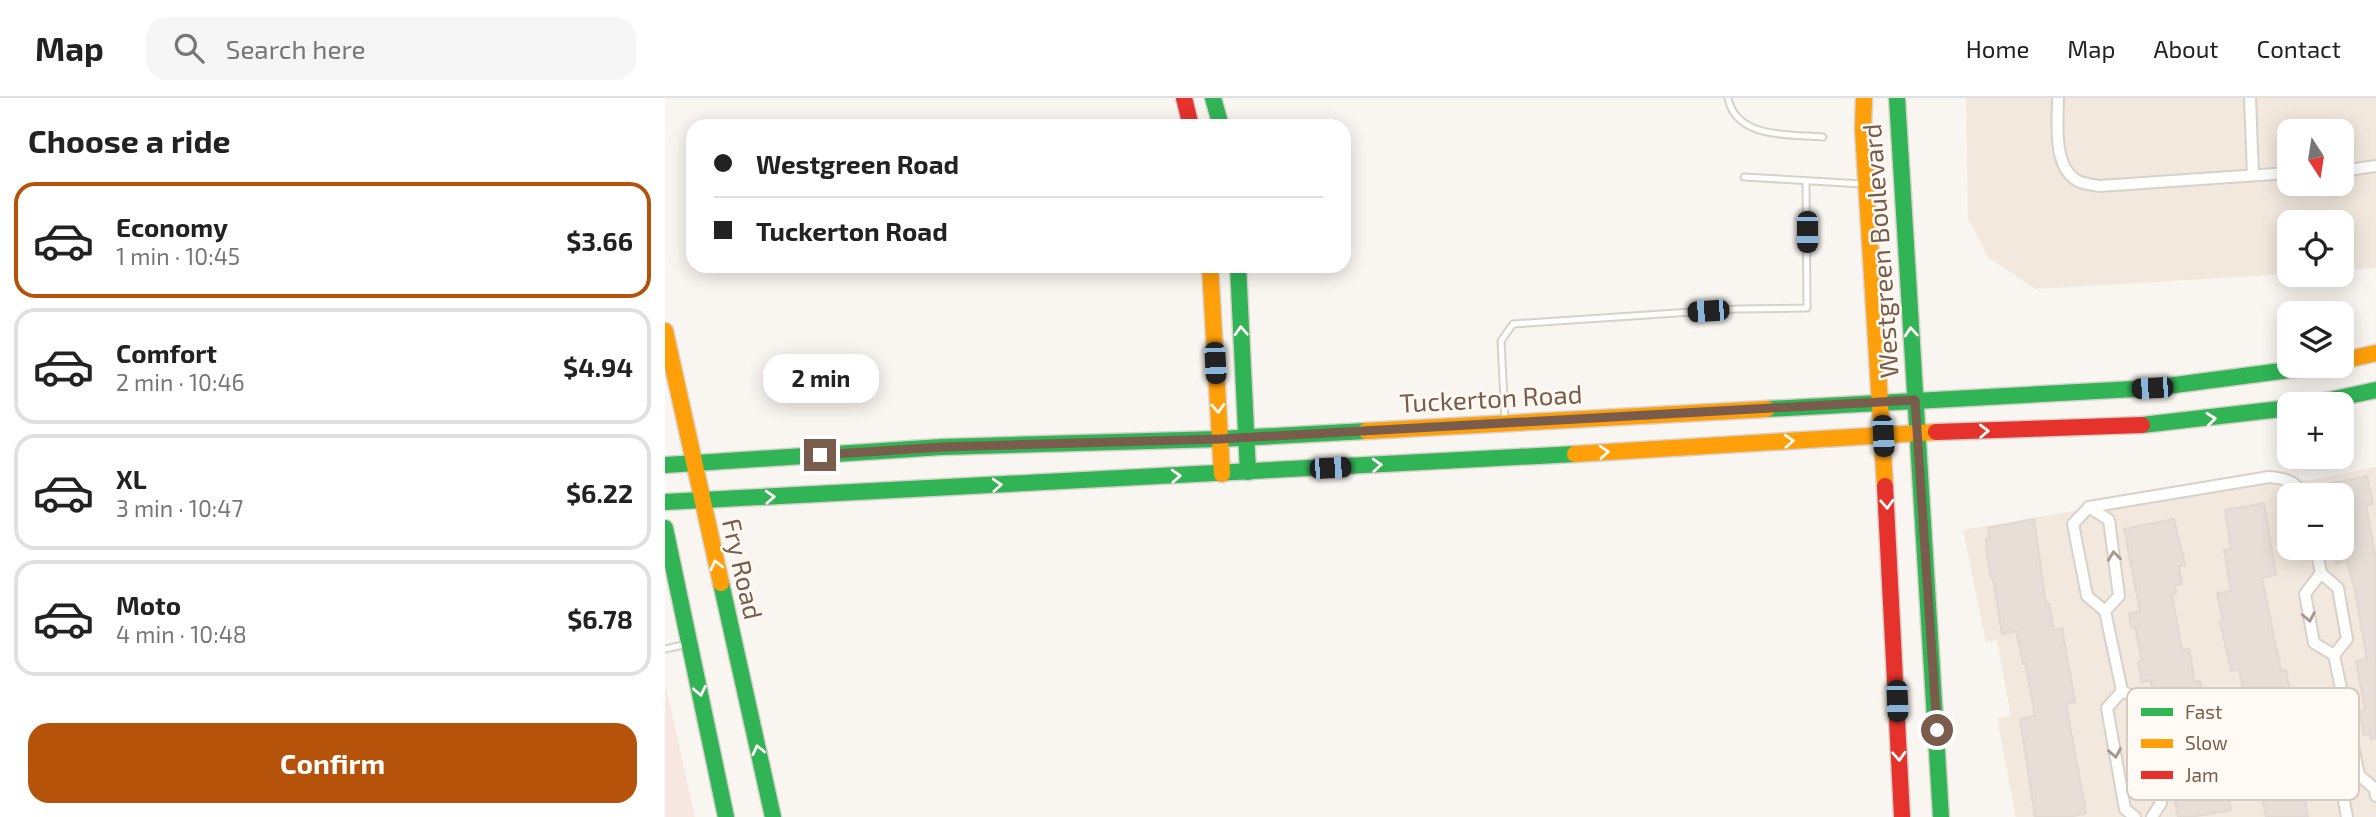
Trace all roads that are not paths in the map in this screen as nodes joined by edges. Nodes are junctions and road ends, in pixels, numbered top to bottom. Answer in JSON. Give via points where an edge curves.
{"nodes":[{"id":1,"x":1184,"y":98,"type":"edge"},
{"id":2,"x":1213,"y":98,"type":"edge"},
{"id":3,"x":1728,"y":98,"type":"edge"},
{"id":4,"x":1864,"y":98,"type":"edge"},
{"id":5,"x":1897,"y":98,"type":"edge"},
{"id":6,"x":2058,"y":98,"type":"edge"},
{"id":7,"x":2250,"y":98,"type":"edge"},
{"id":8,"x":1189,"y":119,"type":"edge"},
{"id":9,"x":1219,"y":119,"type":"edge"},
{"id":10,"x":1823,"y":137,"type":"dead end"},
{"id":11,"x":2376,"y":166,"type":"edge"},
{"id":12,"x":2354,"y":169,"type":"edge"},
{"id":13,"x":2277,"y":174,"type":"edge"},
{"id":14,"x":2252,"y":175,"type":"junction"},
{"id":15,"x":1744,"y":177,"type":"dead end"},
{"id":16,"x":1807,"y":181,"type":"junction"},
{"id":17,"x":1866,"y":185,"type":"junction"},
{"id":18,"x":1210,"y":273,"type":"edge"},
{"id":19,"x":1238,"y":273,"type":"edge"},
{"id":20,"x":665,"y":331,"type":"edge"},
{"id":21,"x":2376,"y":353,"type":"edge"},
{"id":22,"x":2354,"y":358,"type":"edge"},
{"id":23,"x":2277,"y":372,"type":"edge"},
{"id":24,"x":2376,"y":390,"type":"edge"},
{"id":25,"x":2354,"y":395,"type":"edge"},
{"id":26,"x":1915,"y":400,"type":"junction"},
{"id":27,"x":1880,"y":402,"type":"junction"},
{"id":28,"x":2277,"y":410,"type":"edge"},
{"id":29,"x":1505,"y":422,"type":"junction"},
{"id":30,"x":1916,"y":433,"type":"junction"},
{"id":31,"x":1883,"y":436,"type":"junction"},
{"id":32,"x":1246,"y":438,"type":"junction"},
{"id":33,"x":1220,"y":439,"type":"junction"},
{"id":34,"x":694,"y":463,"type":"junction"},
{"id":35,"x":665,"y":465,"type":"edge"},
{"id":36,"x":1248,"y":472,"type":"junction"},
{"id":37,"x":1222,"y":474,"type":"junction"},
{"id":38,"x":2293,"y":483,"type":"edge"},
{"id":39,"x":701,"y":501,"type":"junction"},
{"id":40,"x":665,"y":502,"type":"edge"},
{"id":41,"x":2089,"y":507,"type":"junction"},
{"id":42,"x":665,"y":528,"type":"edge"},
{"id":43,"x":2318,"y":560,"type":"edge"},
{"id":44,"x":2321,"y":573,"type":"junction"},
{"id":45,"x":2105,"y":611,"type":"junction"},
{"id":46,"x":690,"y":643,"type":"junction"},
{"id":47,"x":665,"y":649,"type":"edge"},
{"id":48,"x":2334,"y":655,"type":"junction"},
{"id":49,"x":2341,"y":688,"type":"edge"},
{"id":50,"x":2122,"y":691,"type":"junction"},
{"id":51,"x":2127,"y":694,"type":"edge"},
{"id":52,"x":2359,"y":776,"type":"edge"},
{"id":53,"x":2376,"y":796,"type":"edge"},
{"id":54,"x":2160,"y":800,"type":"edge"},
{"id":55,"x":726,"y":817,"type":"edge"},
{"id":56,"x":773,"y":817,"type":"edge"},
{"id":57,"x":1902,"y":817,"type":"edge"},
{"id":58,"x":1941,"y":817,"type":"edge"},
{"id":59,"x":2135,"y":817,"type":"edge"},
{"id":60,"x":2152,"y":817,"type":"edge"}],
"edges":[{"from":1,"to":8,"type":"main road"},
{"from":2,"to":9,"type":"main road"},
{"from":3,"to":10,"type":"lane","via":[[1731,112],[1742,125],[1770,133]]},
{"from":4,"to":17,"type":"main road","name":"Westgreen Boulevard"},
{"from":26,"to":5,"type":"main road","name":"Westgreen Boulevard","one_way":true},
{"from":6,"to":14,"type":"street","via":[[2058,141],[2064,168],[2077,181],[2099,186]]},
{"from":7,"to":14,"type":"street"},
{"from":11,"to":12,"type":"street"},
{"from":13,"to":14,"type":"street"},
{"from":15,"to":16,"type":"lane"},
{"from":16,"to":17,"type":"lane"},
{"from":16,"to":29,"type":"lane","via":[[1807,308],[1513,324],[1501,341]]},
{"from":17,"to":27,"type":"main road","name":"Westgreen Boulevard"},
{"from":18,"to":33,"type":"main road","one_way":true},
{"from":32,"to":19,"type":"main road","one_way":true},
{"from":20,"to":34,"type":"main road","name":"Fry Road"},
{"from":21,"to":22,"type":"main road"},
{"from":23,"to":26,"type":"main road","name":"Tuckerton Road","via":[[2152,388]]},
{"from":24,"to":25,"type":"main road"},
{"from":26,"to":27,"type":"main road","name":"Tuckerton Road"},
{"from":26,"to":30,"type":"main road","name":"Westgreen Boulevard"},
{"from":27,"to":29,"type":"main road","name":"Tuckerton Road"},
{"from":27,"to":31,"type":"main road","name":"Westgreen Boulevard"},
{"from":30,"to":28,"type":"main road","one_way":true,"via":[[2155,425]]},
{"from":29,"to":32,"type":"main road","name":"Tuckerton Road"},
{"from":30,"to":31,"type":"main road"},
{"from":30,"to":58,"type":"main road","name":"Westgreen Boulevard"},
{"from":36,"to":31,"type":"main road","one_way":true},
{"from":31,"to":57,"type":"main road","name":"Westgreen Boulevard","one_way":true},
{"from":32,"to":33,"type":"main road","name":"Tuckerton Road"},
{"from":32,"to":36,"type":"main road"},
{"from":33,"to":34,"type":"main road","name":"Tuckerton Road","via":[[942,447]]},
{"from":33,"to":37,"type":"main road"},
{"from":34,"to":35,"type":"main road","name":"Tuckerton Road"},
{"from":34,"to":39,"type":"main road","name":"Fry Road"},
{"from":36,"to":37,"type":"main road"},
{"from":39,"to":37,"type":"main road","one_way":true},
{"from":38,"to":41,"type":"street","via":[[2269,477]]},
{"from":39,"to":40,"type":"main road"},
{"from":56,"to":39,"type":"main road","name":"Fry Road","one_way":true},
{"from":41,"to":45,"type":"street","via":[[2073,524],[2087,596]]},
{"from":45,"to":41,"type":"street","one_way":true,"via":[[2119,596],[2109,520]]},
{"from":42,"to":46,"type":"main road"},
{"from":43,"to":44,"type":"street"},
{"from":44,"to":48,"type":"street","via":[[2338,588],[2347,639]]},
{"from":44,"to":48,"type":"street","one_way":true,"via":[[2305,594],[2314,643]]},
{"from":45,"to":50,"type":"street"},
{"from":46,"to":47,"type":"lane"},
{"from":46,"to":55,"type":"main road","one_way":true},
{"from":48,"to":49,"type":"street"},
{"from":50,"to":51,"type":"street"},
{"from":50,"to":59,"type":"street","one_way":true,"via":[[2107,708],[2125,809]]},
{"from":52,"to":53,"type":"street","via":[[2375,789]]},
{"from":54,"to":60,"type":"street"}]}
